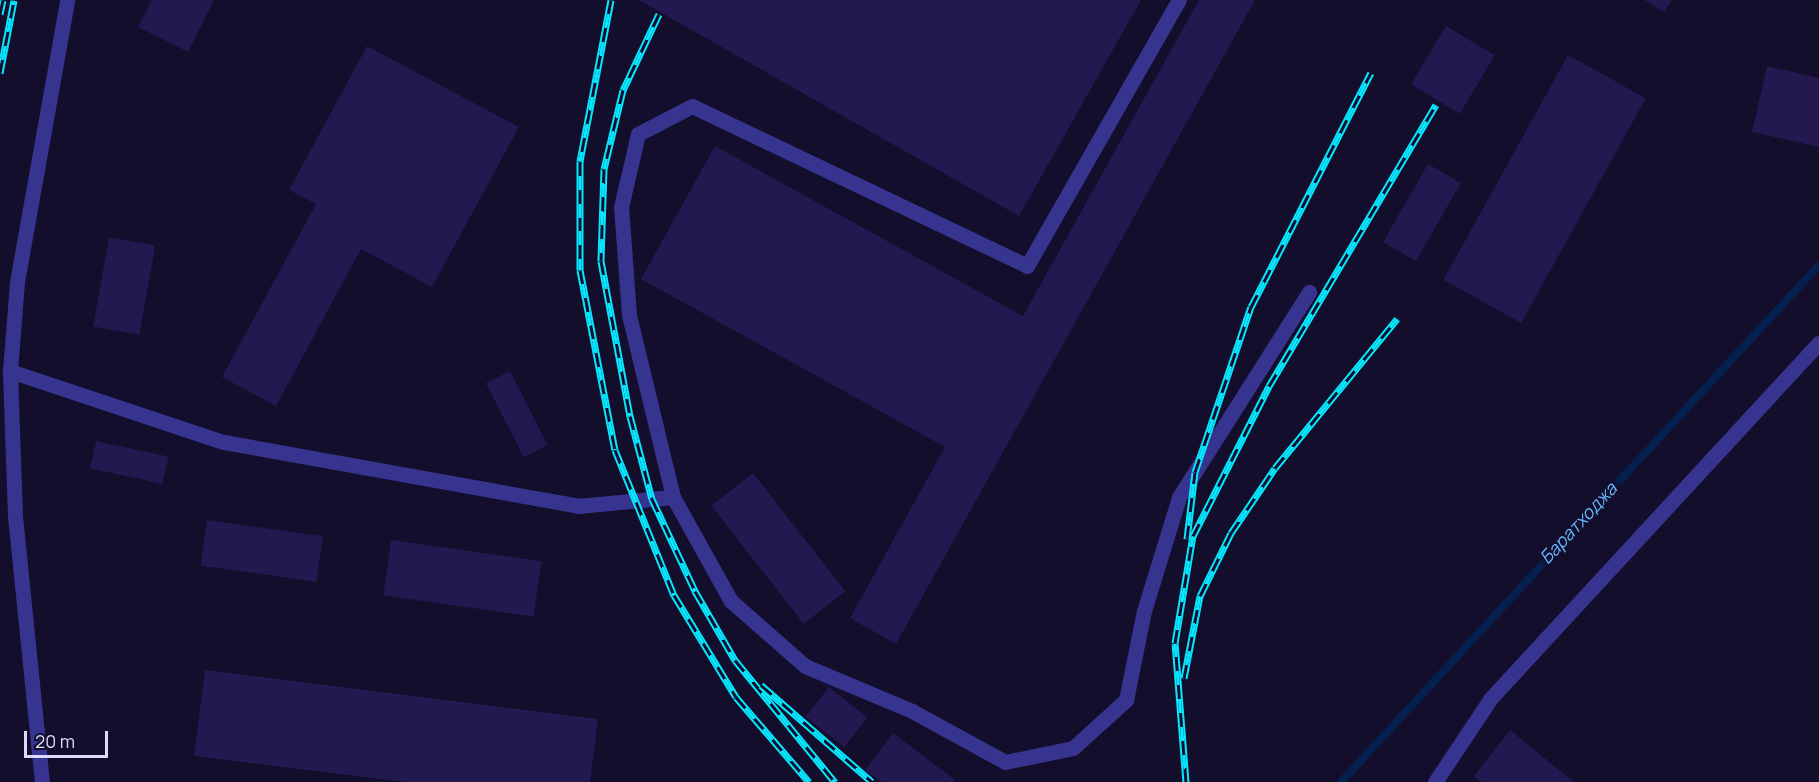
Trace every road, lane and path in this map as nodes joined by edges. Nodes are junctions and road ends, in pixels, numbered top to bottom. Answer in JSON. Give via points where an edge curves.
{"nodes":[{"id":1,"x":67,"y":0,"type":"edge"},
{"id":2,"x":1179,"y":0,"type":"edge"},
{"id":3,"x":1309,"y":292,"type":"dead end"},
{"id":4,"x":1819,"y":343,"type":"edge"},
{"id":5,"x":10,"y":371,"type":"junction"},
{"id":6,"x":673,"y":497,"type":"junction"},
{"id":7,"x":42,"y":782,"type":"edge"},
{"id":8,"x":1435,"y":782,"type":"edge"}],
"edges":[{"from":1,"to":5,"type":"street","via":[[17,282]]},
{"from":2,"to":6,"type":"street","via":[[1027,266],[692,106],[638,134],[621,207],[629,315]]},
{"from":3,"to":6,"type":"street","via":[[1179,497],[1144,611],[1126,700],[1073,748],[1005,762],[912,711],[805,666],[731,601]]},
{"from":4,"to":8,"type":"street","via":[[1491,698]]},
{"from":5,"to":6,"type":"street","via":[[224,442],[578,506]]},
{"from":5,"to":7,"type":"street","via":[[15,516]]}]}
